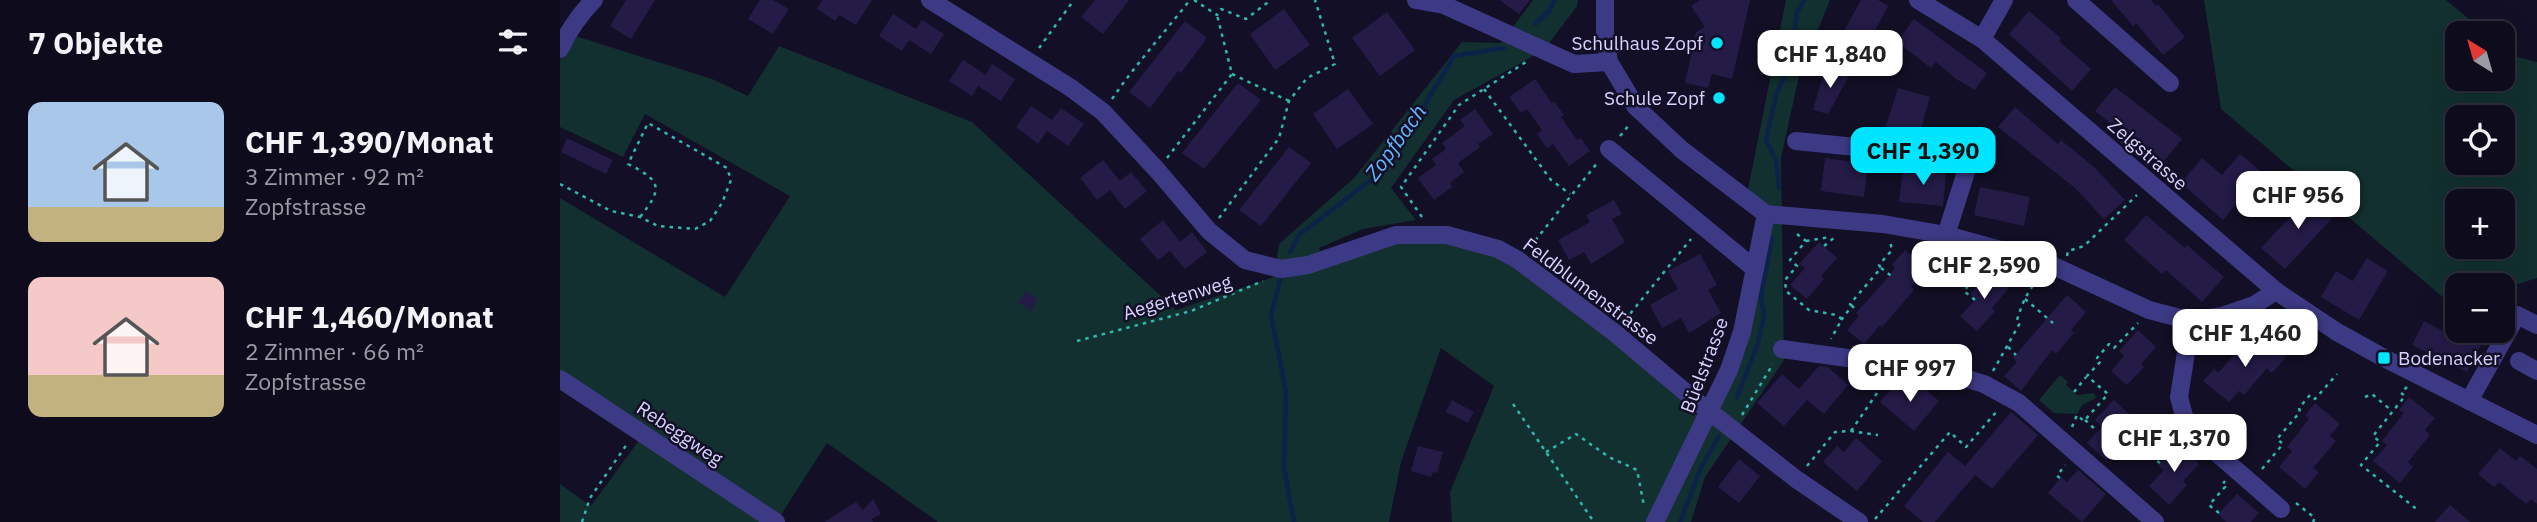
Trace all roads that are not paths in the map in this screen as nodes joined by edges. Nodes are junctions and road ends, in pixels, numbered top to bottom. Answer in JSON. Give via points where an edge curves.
{"nodes":[{"id":1,"x":594,"y":0,"type":"edge"},
{"id":2,"x":930,"y":0,"type":"edge"},
{"id":3,"x":1416,"y":0,"type":"edge"},
{"id":4,"x":1605,"y":0,"type":"edge"},
{"id":5,"x":1918,"y":0,"type":"edge"},
{"id":6,"x":2004,"y":0,"type":"edge"},
{"id":7,"x":2077,"y":0,"type":"edge"},
{"id":8,"x":1982,"y":39,"type":"junction"},
{"id":9,"x":560,"y":49,"type":"edge"},
{"id":10,"x":1609,"y":62,"type":"junction"},
{"id":11,"x":2170,"y":83,"type":"dead end"},
{"id":12,"x":1796,"y":141,"type":"dead end"},
{"id":13,"x":1609,"y":149,"type":"road end"},
{"id":14,"x":1774,"y":215,"type":"junction"},
{"id":15,"x":1946,"y":235,"type":"junction"},
{"id":16,"x":1755,"y":268,"type":"junction"},
{"id":17,"x":2276,"y":291,"type":"junction"},
{"id":18,"x":2191,"y":321,"type":"junction"},
{"id":19,"x":2537,"y":325,"type":"edge"},
{"id":20,"x":1782,"y":349,"type":"road end"},
{"id":21,"x":2519,"y":361,"type":"dead end"},
{"id":22,"x":2537,"y":371,"type":"edge"},
{"id":23,"x":560,"y":379,"type":"edge"},
{"id":24,"x":2469,"y":401,"type":"junction"},
{"id":25,"x":1710,"y":411,"type":"junction"},
{"id":26,"x":2537,"y":436,"type":"edge"},
{"id":27,"x":2281,"y":509,"type":"road end"},
{"id":28,"x":1650,"y":515,"type":"edge"},
{"id":29,"x":1867,"y":521,"type":"edge"},
{"id":30,"x":776,"y":522,"type":"edge"},
{"id":31,"x":2155,"y":522,"type":"edge"}],
"edges":[{"from":1,"to":9,"type":"street","via":[[580,14]]},
{"from":2,"to":25,"type":"street","name":"Feldblumenstrasse","via":[[1103,112],[1209,231],[1245,260],[1282,269],[1308,265],[1396,235],[1447,235],[1479,242],[1518,260]]},
{"from":3,"to":10,"type":"street","via":[[1444,5],[1574,64]]},
{"from":4,"to":10,"type":"street"},
{"from":5,"to":8,"type":"street","name":"Zelgstrasse"},
{"from":6,"to":8,"type":"street"},
{"from":7,"to":11,"type":"street"},
{"from":8,"to":17,"type":"street","name":"Zelgstrasse"},
{"from":10,"to":14,"type":"street","via":[[1640,111],[1682,150]]},
{"from":12,"to":15,"type":"street","via":[[1955,157],[1966,172]]},
{"from":13,"to":16,"type":"street"},
{"from":14,"to":15,"type":"street","via":[[1883,224]]},
{"from":14,"to":16,"type":"street","name":"Büelstrasse"},
{"from":15,"to":18,"type":"street","via":[[2028,256],[2149,310]]},
{"from":16,"to":25,"type":"street","name":"Büelstrasse","via":[[1742,332]]},
{"from":17,"to":18,"type":"street","via":[[2254,305]]},
{"from":17,"to":24,"type":"street","name":"Zelgstrasse","via":[[2337,332]]},
{"from":18,"to":27,"type":"street","via":[[2179,397],[2187,427]]},
{"from":19,"to":24,"type":"street","via":[[2517,315]]},
{"from":20,"to":31,"type":"street","via":[[1942,371],[1984,384],[2019,403]]},
{"from":21,"to":22,"type":"street"},
{"from":23,"to":30,"type":"street","name":"Rebeggweg"},
{"from":24,"to":26,"type":"street","name":"Zelgstrasse"},
{"from":25,"to":28,"type":"street","name":"Büelstrasse"},
{"from":25,"to":29,"type":"street","name":"Feldblumenstrasse","via":[[1796,479]]}]}
